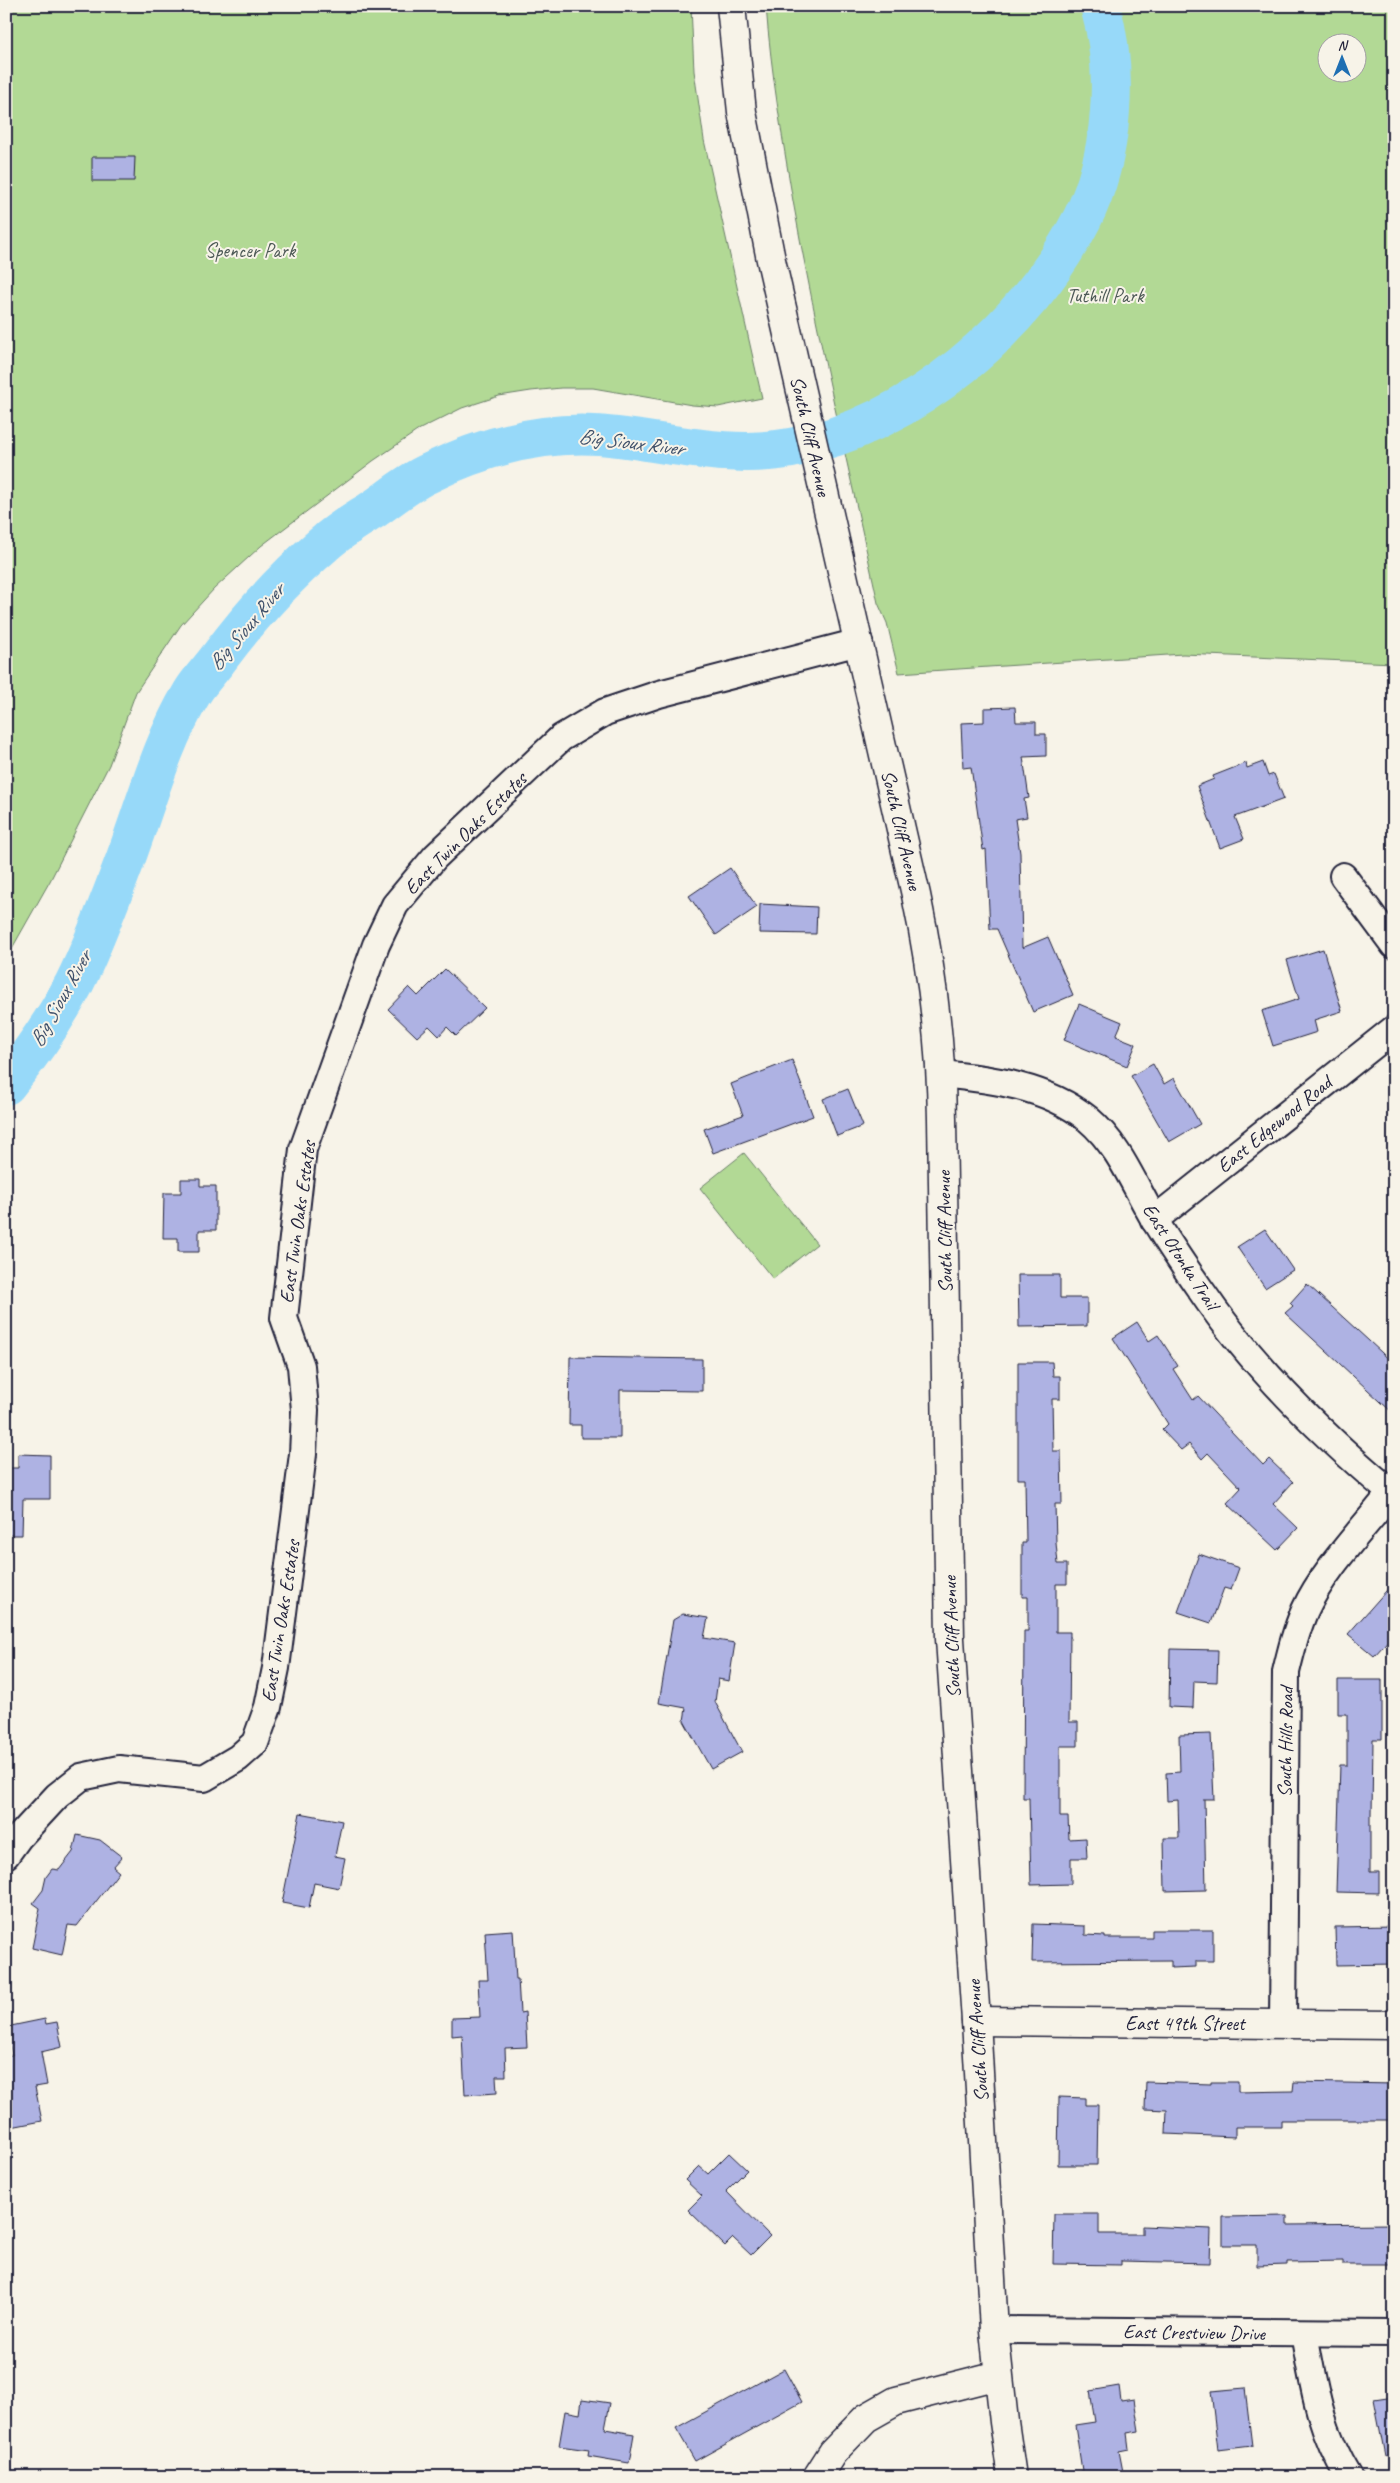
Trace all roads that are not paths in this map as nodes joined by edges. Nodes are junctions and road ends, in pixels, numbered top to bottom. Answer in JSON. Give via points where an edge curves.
{"nodes":[{"id":1,"x":730,"y":6,"type":"edge"},
{"id":2,"x":860,"y":642,"type":"junction"},
{"id":3,"x":1343,"y":876,"type":"dead end"},
{"id":4,"x":1394,"y":944,"type":"edge"},
{"id":5,"x":1394,"y":1029,"type":"edge"},
{"id":6,"x":941,"y":1074,"type":"junction"},
{"id":7,"x":1154,"y":1220,"type":"junction"},
{"id":8,"x":1392,"y":1494,"type":"edge"},
{"id":9,"x":6,"y":1855,"type":"edge"},
{"id":10,"x":976,"y":2021,"type":"junction"},
{"id":11,"x":1284,"y":2024,"type":"junction"},
{"id":12,"x":1394,"y":2025,"type":"edge"},
{"id":13,"x":994,"y":2330,"type":"junction"},
{"id":14,"x":1304,"y":2333,"type":"junction"},
{"id":15,"x":1394,"y":2334,"type":"edge"},
{"id":16,"x":998,"y":2375,"type":"junction"},
{"id":17,"x":817,"y":2477,"type":"edge"},
{"id":18,"x":1012,"y":2477,"type":"edge"},
{"id":19,"x":1350,"y":2477,"type":"edge"}],
"edges":[{"from":1,"to":2,"type":"main road","name":"South Cliff Avenue","via":[[742,112],[771,260]]},
{"from":2,"to":6,"type":"main road","name":"South Cliff Avenue","via":[[926,940],[938,1024]]},
{"from":2,"to":9,"type":"street","name":"East Twin Oaks Estates","via":[[659,694],[605,712],[561,738],[435,857],[395,905],[376,945],[303,1149],[284,1318],[301,1366],[305,1410],[303,1454],[276,1668],[268,1707],[255,1743],[238,1758],[204,1778],[119,1769],[81,1776],[18,1837]]},
{"from":3,"to":4,"type":"street"},
{"from":5,"to":7,"type":"street","name":"East Edgewood Road"},
{"from":6,"to":7,"type":"street","name":"East Otonka Trail","via":[[1010,1084],[1062,1103],[1087,1118],[1103,1133],[1121,1159]]},
{"from":6,"to":10,"type":"main road","name":"South Cliff Avenue","via":[[950,1639]]},
{"from":7,"to":8,"type":"street","name":"East Otonka Trail","via":[[1201,1291],[1286,1396]]},
{"from":8,"to":11,"type":"street","name":"South Hills Road","via":[[1305,1609],[1294,1636],[1286,1672]]},
{"from":10,"to":11,"type":"main road","name":"East 49th Street"},
{"from":10,"to":13,"type":"main road","name":"South Cliff Avenue"},
{"from":11,"to":12,"type":"main road","name":"East 49th Street"},
{"from":13,"to":14,"type":"street","name":"East Crestview Drive"},
{"from":13,"to":16,"type":"main road","name":"South Cliff Avenue"},
{"from":14,"to":15,"type":"street","name":"East Crestview Drive"},
{"from":14,"to":19,"type":"street","via":[[1316,2402],[1335,2453]]},
{"from":16,"to":17,"type":"main road","via":[[896,2401],[866,2418],[833,2452]]},
{"from":16,"to":18,"type":"main road","name":"South Cliff Avenue"}]}
